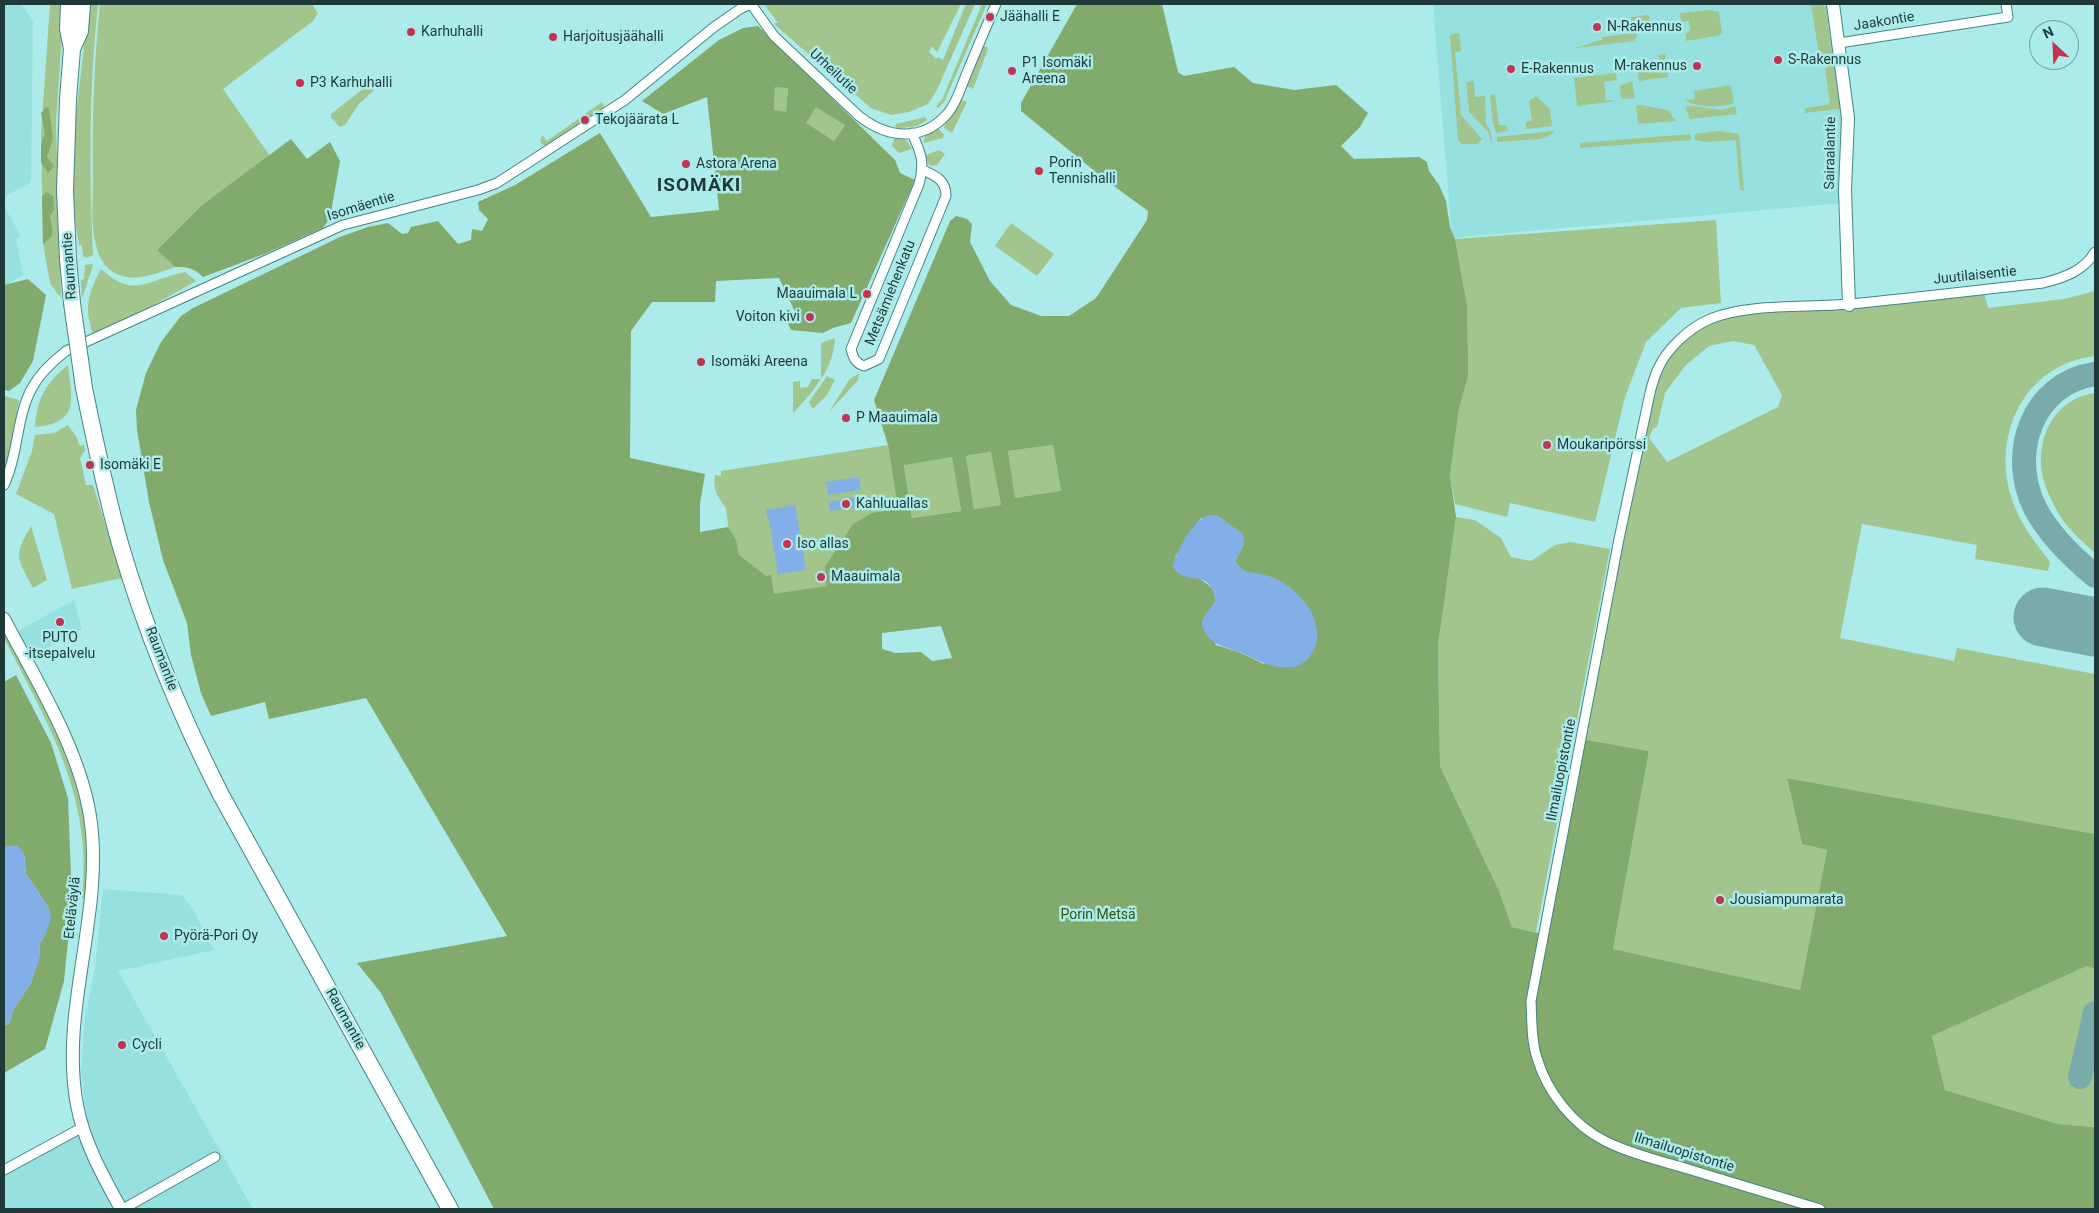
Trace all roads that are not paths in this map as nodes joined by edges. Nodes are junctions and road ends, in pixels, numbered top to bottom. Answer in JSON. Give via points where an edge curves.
{"nodes":[{"id":1,"x":69,"y":4,"type":"edge"},
{"id":2,"x":82,"y":4,"type":"edge"},
{"id":3,"x":751,"y":4,"type":"edge"},
{"id":4,"x":996,"y":4,"type":"edge"},
{"id":5,"x":1833,"y":4,"type":"edge"},
{"id":6,"x":2006,"y":4,"type":"edge"},
{"id":7,"x":1839,"y":43,"type":"junction"},
{"id":8,"x":72,"y":49,"type":"junction"},
{"id":9,"x":912,"y":133,"type":"junction"},
{"id":10,"x":923,"y":170,"type":"junction"},
{"id":11,"x":2095,"y":252,"type":"edge"},
{"id":12,"x":1849,"y":304,"type":"junction"},
{"id":13,"x":4,"y":485,"type":"edge"},
{"id":14,"x":4,"y":620,"type":"edge"},
{"id":15,"x":82,"y":1127,"type":"junction"},
{"id":16,"x":215,"y":1157,"type":"dead end"},
{"id":17,"x":4,"y":1170,"type":"edge"},
{"id":18,"x":122,"y":1209,"type":"edge"},
{"id":19,"x":450,"y":1209,"type":"edge"},
{"id":20,"x":1820,"y":1209,"type":"edge"}],
"edges":[{"from":1,"to":8,"type":"highway","name":"Raumantie","via":[[68,29]]},
{"from":2,"to":8,"type":"highway","name":"Raumantie","via":[[80,32]]},
{"from":3,"to":9,"type":"street","name":"Urheilutie","via":[[774,36],[870,125],[891,134]]},
{"from":3,"to":13,"type":"street","name":"Isomäentie","via":[[714,27],[625,100],[497,183],[343,225],[66,351],[39,376],[31,389]]},
{"from":4,"to":9,"type":"street","via":[[948,112],[936,123]]},
{"from":5,"to":7,"type":"main road","name":"Sairaalantie"},
{"from":6,"to":7,"type":"street","name":"Jaakontie","via":[[2008,17]]},
{"from":7,"to":12,"type":"main road","name":"Sairaalantie","via":[[1848,118],[1845,190]]},
{"from":8,"to":19,"type":"highway","name":"Raumantie","bridge":true,"via":[[65,191],[72,303],[84,388],[121,548],[159,658],[220,793]]},
{"from":9,"to":10,"type":"street","via":[[921,153]]},
{"from":10,"to":10,"type":"street","name":"Metsämiehenkatu","via":[[851,348],[859,365],[879,359],[946,196],[942,180]]},
{"from":11,"to":12,"type":"street","name":"Juutilaisentie","via":[[2090,261],[2078,270],[2058,279]]},
{"from":12,"to":20,"type":"street","name":"Ilmailuopistontie","via":[[1745,310],[1709,319],[1680,340],[1657,370],[1619,539],[1531,1001],[1533,1040],[1543,1074],[1552,1092],[1582,1128],[1605,1142],[1638,1154]]},
{"from":14,"to":15,"type":"main road","name":"Eteläväylä","via":[[73,757],[90,816],[91,899],[73,1045],[77,1105]]},
{"from":15,"to":17,"type":"street"},
{"from":15,"to":18,"type":"main road","name":"Eteläväylä","via":[[91,1152]]},
{"from":16,"to":18,"type":"street"}]}
